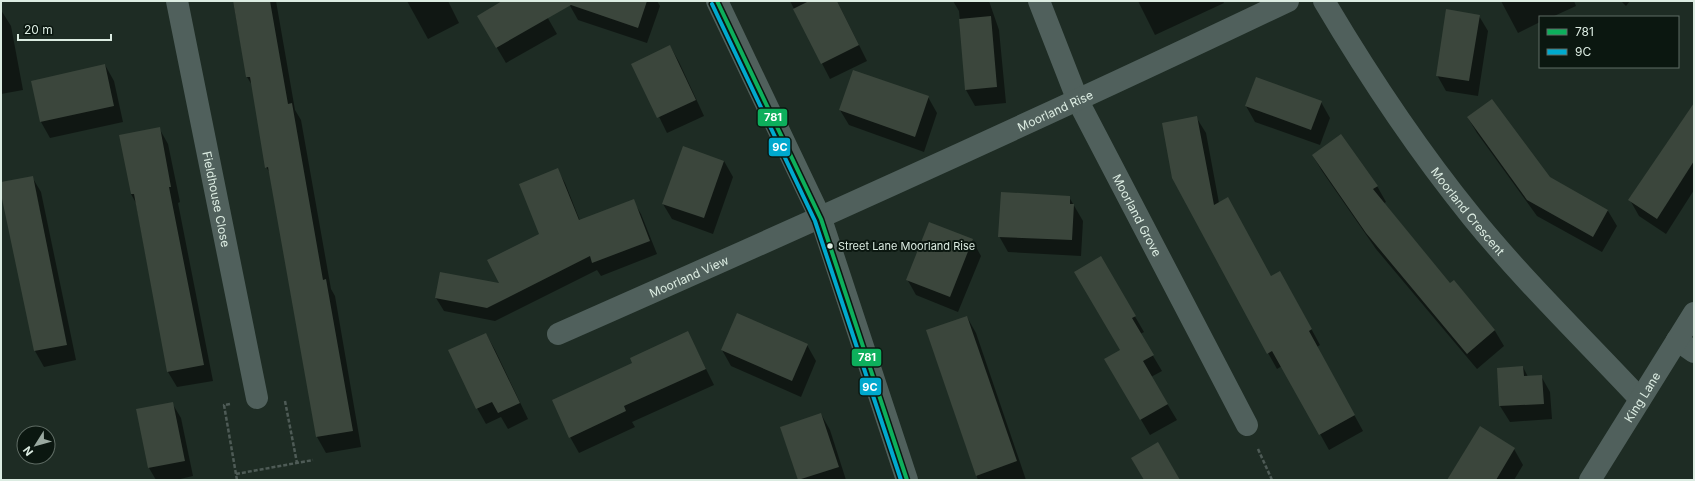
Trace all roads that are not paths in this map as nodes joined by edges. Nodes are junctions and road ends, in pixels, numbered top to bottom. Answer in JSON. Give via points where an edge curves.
{"nodes":[{"id":1,"x":177,"y":1,"type":"edge"},
{"id":2,"x":717,"y":1,"type":"edge"},
{"id":3,"x":1039,"y":1,"type":"edge"},
{"id":4,"x":1288,"y":1,"type":"edge"},
{"id":5,"x":1324,"y":1,"type":"edge"},
{"id":6,"x":1078,"y":101,"type":"junction"},
{"id":7,"x":821,"y":218,"type":"junction"},
{"id":8,"x":1694,"y":313,"type":"edge"},
{"id":9,"x":558,"y":334,"type":"dead end"},
{"id":10,"x":1686,"y":346,"type":"edge"},
{"id":11,"x":256,"y":398,"type":"road end"},
{"id":12,"x":1640,"y":399,"type":"junction"},
{"id":13,"x":1247,"y":425,"type":"road end"},
{"id":14,"x":906,"y":480,"type":"edge"},
{"id":15,"x":1590,"y":480,"type":"edge"}],
"edges":[{"from":1,"to":11,"type":"street","name":"Fieldhouse Close"},
{"from":2,"to":7,"type":"street"},
{"from":3,"to":6,"type":"street","name":"Moorland Grove"},
{"from":4,"to":6,"type":"street","name":"Moorland Rise"},
{"from":5,"to":12,"type":"street","name":"Moorland Crescent","via":[[1360,63],[1413,141],[1473,218]]},
{"from":6,"to":7,"type":"street","name":"Moorland Rise"},
{"from":6,"to":13,"type":"street","name":"Moorland Grove"},
{"from":7,"to":9,"type":"street","name":"Moorland View"},
{"from":7,"to":14,"type":"street"},
{"from":8,"to":10,"type":"street","name":"King Lane"},
{"from":10,"to":12,"type":"street","name":"King Lane"},
{"from":12,"to":15,"type":"street","name":"King Lane"}]}
